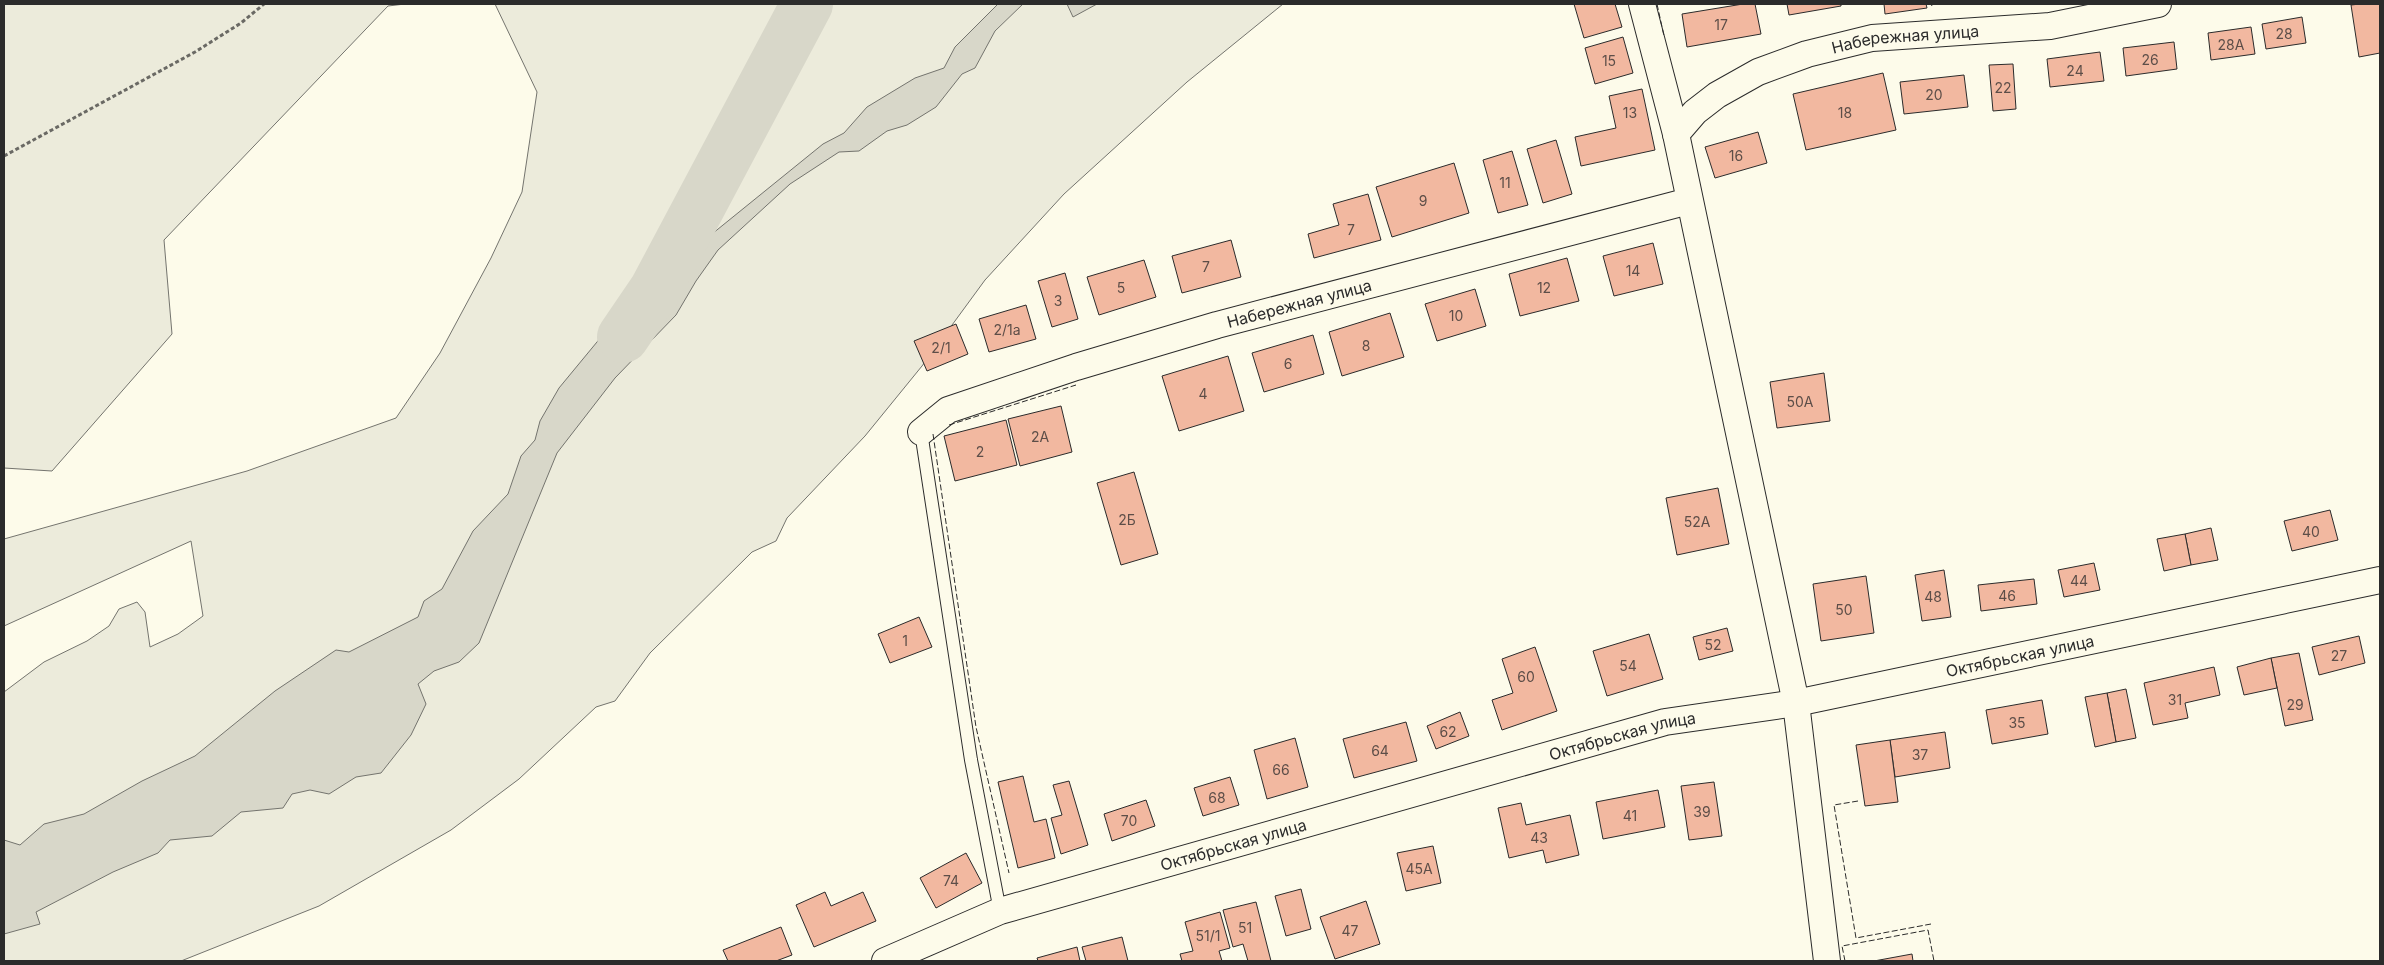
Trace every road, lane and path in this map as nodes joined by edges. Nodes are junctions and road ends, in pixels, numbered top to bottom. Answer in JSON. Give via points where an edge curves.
{"nodes":[{"id":1,"x":264,"y":4,"type":"edge"},
{"id":2,"x":1642,"y":4,"type":"edge"},
{"id":3,"x":2158,"y":4,"type":"edge"},
{"id":4,"x":1676,"y":134,"type":"junction"},
{"id":5,"x":4,"y":156,"type":"edge"},
{"id":6,"x":1689,"y":201,"type":"junction"},
{"id":7,"x":921,"y":432,"type":"joint"},
{"id":8,"x":2380,"y":580,"type":"edge"},
{"id":9,"x":1796,"y":703,"type":"junction"},
{"id":10,"x":1000,"y":911,"type":"junction"},
{"id":11,"x":885,"y":961,"type":"edge"},
{"id":12,"x":1827,"y":961,"type":"edge"}],
"edges":[{"from":1,"to":5,"type":"path","via":[[195,52]]},
{"from":2,"to":4,"type":"street"},
{"from":3,"to":4,"type":"street","name":"Набережная улица","via":[[2050,26],[1872,38],[1807,54],[1758,72],[1717,95],[1695,112]]},
{"from":4,"to":6,"type":"street"},
{"from":6,"to":7,"type":"street","name":"Набережная улица","via":[[1217,325],[1076,367],[948,410]]},
{"from":6,"to":9,"type":"street"},
{"from":7,"to":10,"type":"lane","via":[[972,760]]},
{"from":8,"to":9,"type":"street","name":"Октябрьская улица"},
{"from":9,"to":10,"type":"street","name":"Октябрьская улица","via":[[1665,722]]},
{"from":9,"to":12,"type":"street"},
{"from":10,"to":11,"type":"street","name":"Октябрьская улица"}]}
